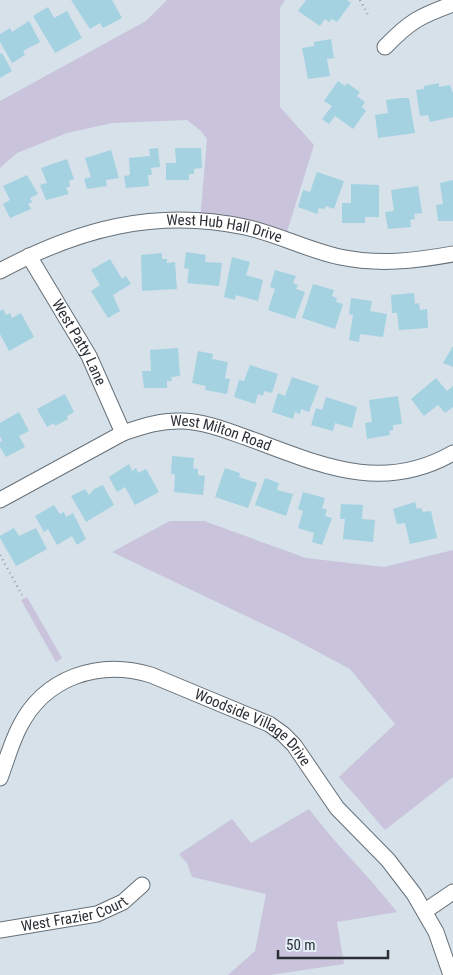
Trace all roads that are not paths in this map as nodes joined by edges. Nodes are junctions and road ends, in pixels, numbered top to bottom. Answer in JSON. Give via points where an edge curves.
{"nodes":[{"id":1,"x":453,"y":4,"type":"edge"},
{"id":2,"x":386,"y":47,"type":"dead end"},
{"id":3,"x":453,"y":254,"type":"edge"},
{"id":4,"x":29,"y":256,"type":"junction"},
{"id":5,"x":0,"y":271,"type":"edge"},
{"id":6,"x":124,"y":433,"type":"junction"},
{"id":7,"x":453,"y":453,"type":"edge"},
{"id":8,"x":0,"y":500,"type":"edge"},
{"id":9,"x":0,"y":778,"type":"edge"},
{"id":10,"x":142,"y":885,"type":"dead end"},
{"id":11,"x":453,"y":892,"type":"edge"},
{"id":12,"x":425,"y":911,"type":"junction"},
{"id":13,"x":0,"y":930,"type":"edge"},
{"id":14,"x":451,"y":975,"type":"edge"}],
"edges":[{"from":1,"to":2,"type":"street","via":[[405,26]]},
{"from":3,"to":4,"type":"street","name":"West Hub Hall Drive","via":[[411,261],[374,262],[338,257],[245,227],[173,220],[96,230]]},
{"from":4,"to":5,"type":"street","name":"West Hub Hall Drive"},
{"from":4,"to":6,"type":"street","name":"West Patty Lane","via":[[89,356]]},
{"from":6,"to":7,"type":"street","name":"West Milton Road","via":[[164,422],[201,423],[333,468],[362,474],[406,472],[434,464]]},
{"from":6,"to":8,"type":"street","name":"West Milton Road"},
{"from":9,"to":12,"type":"street","name":"Woodside Village Drive","via":[[24,718],[46,693],[61,682],[96,669],[134,670],[151,675],[269,724],[283,734],[300,752],[337,808],[388,860]]},
{"from":10,"to":13,"type":"street","name":"West Frazier Court","via":[[123,902],[97,914]]},
{"from":11,"to":12,"type":"street"},
{"from":12,"to":14,"type":"street","name":"Woodside Village Drive"}]}
